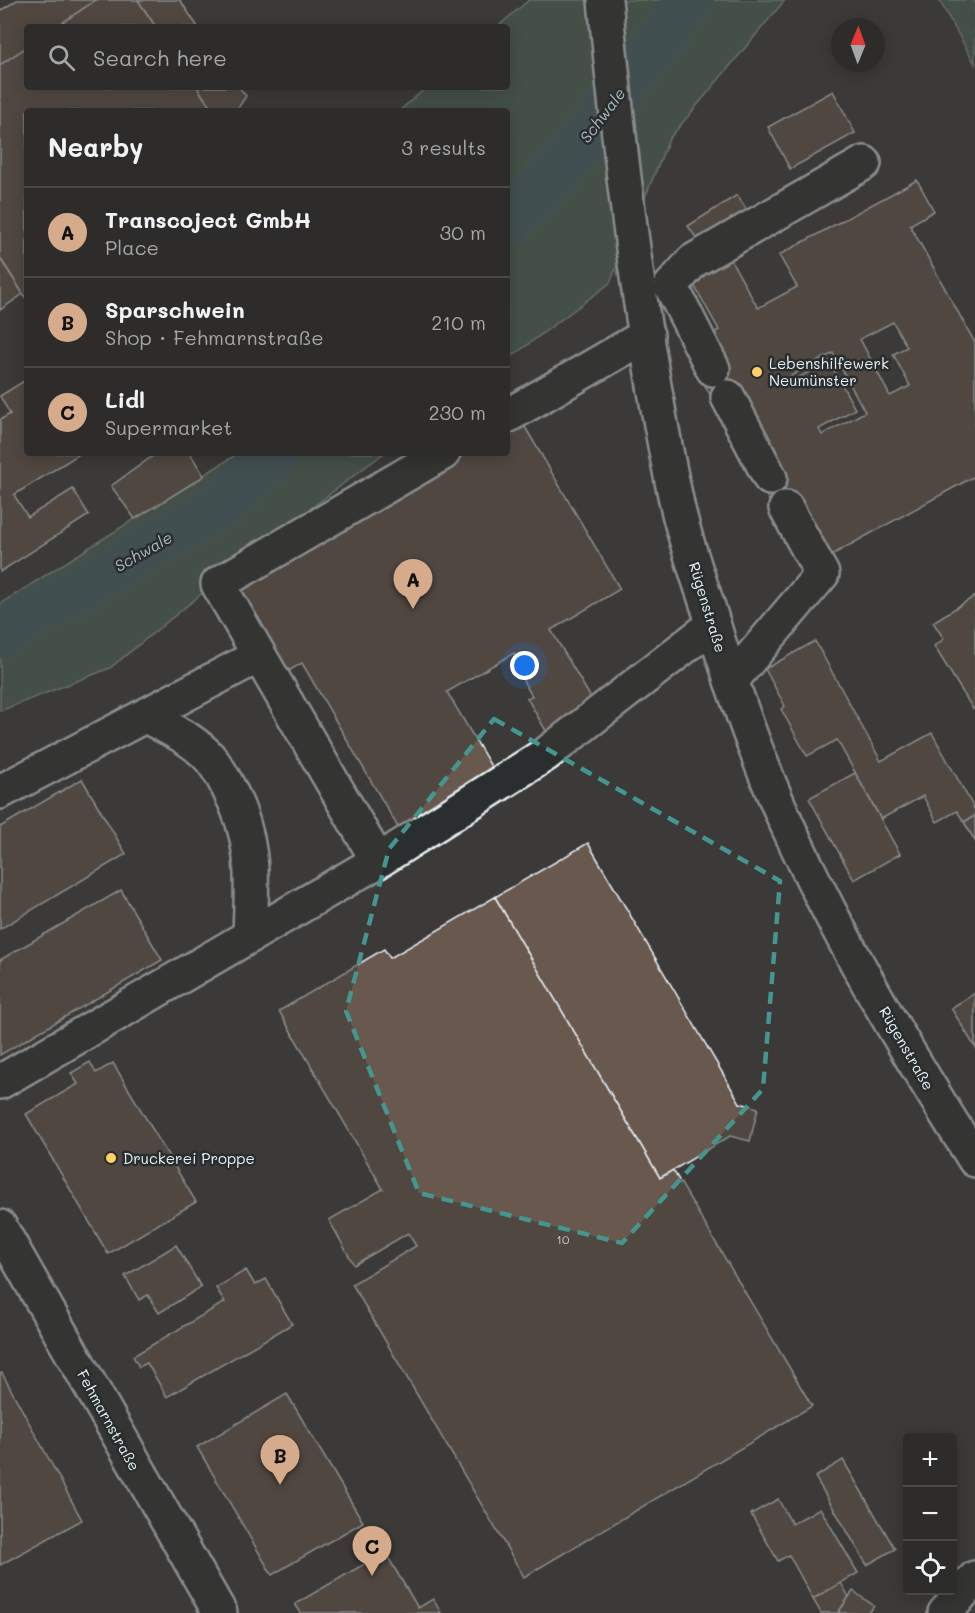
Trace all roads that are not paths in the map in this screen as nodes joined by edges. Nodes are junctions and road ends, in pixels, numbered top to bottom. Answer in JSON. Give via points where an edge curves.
{"nodes":[{"id":1,"x":605,"y":0,"type":"edge"},
{"id":2,"x":864,"y":163,"type":"dead end"},
{"id":3,"x":640,"y":281,"type":"junction"},
{"id":4,"x":671,"y":286,"type":"junction"},
{"id":5,"x":647,"y":335,"type":"junction"},
{"id":6,"x":510,"y":414,"type":"edge"},
{"id":7,"x":438,"y":456,"type":"edge"},
{"id":8,"x":770,"y":478,"type":"dead end"},
{"id":9,"x":786,"y":508,"type":"dead end"},
{"id":10,"x":713,"y":625,"type":"junction"},
{"id":11,"x":258,"y":656,"type":"junction"},
{"id":12,"x":731,"y":681,"type":"junction"},
{"id":13,"x":146,"y":716,"type":"junction"},
{"id":14,"x":0,"y":792,"type":"edge"},
{"id":15,"x":378,"y":861,"type":"junction"},
{"id":16,"x":250,"y":936,"type":"junction"},
{"id":17,"x":0,"y":1082,"type":"edge"},
{"id":18,"x":975,"y":1160,"type":"edge"},
{"id":19,"x":0,"y":1227,"type":"edge"},
{"id":20,"x":975,"y":1578,"type":"edge"},
{"id":21,"x":220,"y":1613,"type":"edge"},
{"id":22,"x":945,"y":1613,"type":"edge"}],
"edges":[{"from":1,"to":3,"type":"street","name":"Rügenstraße"},
{"from":2,"to":4,"type":"street","via":[[693,261]]},
{"from":3,"to":4,"type":"street"},
{"from":3,"to":5,"type":"street","name":"Rügenstraße"},
{"from":4,"to":8,"type":"street"},
{"from":5,"to":6,"type":"street"},
{"from":5,"to":10,"type":"street","name":"Rügenstraße","via":[[678,511]]},
{"from":7,"to":11,"type":"street","via":[[218,584]]},
{"from":9,"to":12,"type":"street","via":[[822,574]]},
{"from":10,"to":12,"type":"street","name":"Rügenstraße"},
{"from":10,"to":15,"type":"street","via":[[546,754]]},
{"from":11,"to":13,"type":"street"},
{"from":11,"to":15,"type":"street"},
{"from":12,"to":18,"type":"street","name":"Rügenstraße","via":[[796,845],[837,927]]},
{"from":13,"to":14,"type":"street"},
{"from":13,"to":16,"type":"street","via":[[206,753],[239,808],[249,839],[252,872]]},
{"from":15,"to":16,"type":"street"},
{"from":16,"to":17,"type":"street"},
{"from":19,"to":21,"type":"street","name":"Fehmarnstraße"},
{"from":20,"to":22,"type":"street"}]}
